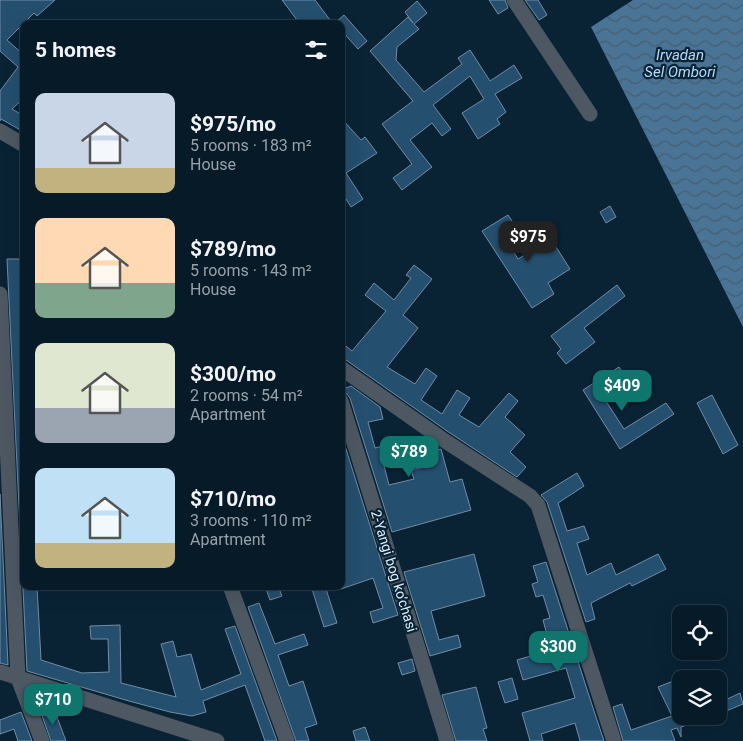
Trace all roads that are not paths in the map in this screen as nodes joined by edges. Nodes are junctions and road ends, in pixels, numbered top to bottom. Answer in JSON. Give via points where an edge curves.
{"nodes":[{"id":1,"x":514,"y":0,"type":"edge"},
{"id":2,"x":590,"y":114,"type":"dead end"},
{"id":3,"x":0,"y":131,"type":"edge"},
{"id":4,"x":20,"y":143,"type":"edge"},
{"id":5,"x":0,"y":294,"type":"edge"},
{"id":6,"x":345,"y":371,"type":"edge"},
{"id":7,"x":345,"y":414,"type":"edge"},
{"id":8,"x":231,"y":590,"type":"edge"},
{"id":9,"x":0,"y":672,"type":"edge"},
{"id":10,"x":18,"y":678,"type":"junction"},
{"id":11,"x":196,"y":737,"type":"edge"},
{"id":12,"x":42,"y":741,"type":"edge"},
{"id":13,"x":217,"y":741,"type":"edge"},
{"id":14,"x":286,"y":741,"type":"edge"},
{"id":15,"x":447,"y":741,"type":"edge"},
{"id":16,"x":614,"y":741,"type":"edge"}],
"edges":[{"from":1,"to":2,"type":"street"},
{"from":3,"to":4,"type":"street"},
{"from":5,"to":10,"type":"street"},
{"from":6,"to":16,"type":"street","via":[[530,496],[538,505]]},
{"from":7,"to":15,"type":"street","name":"2-Yangi bog koʼchasi"},
{"from":8,"to":14,"type":"street"},
{"from":9,"to":10,"type":"street"},
{"from":10,"to":11,"type":"street"},
{"from":10,"to":12,"type":"street"},
{"from":11,"to":13,"type":"street"}]}
